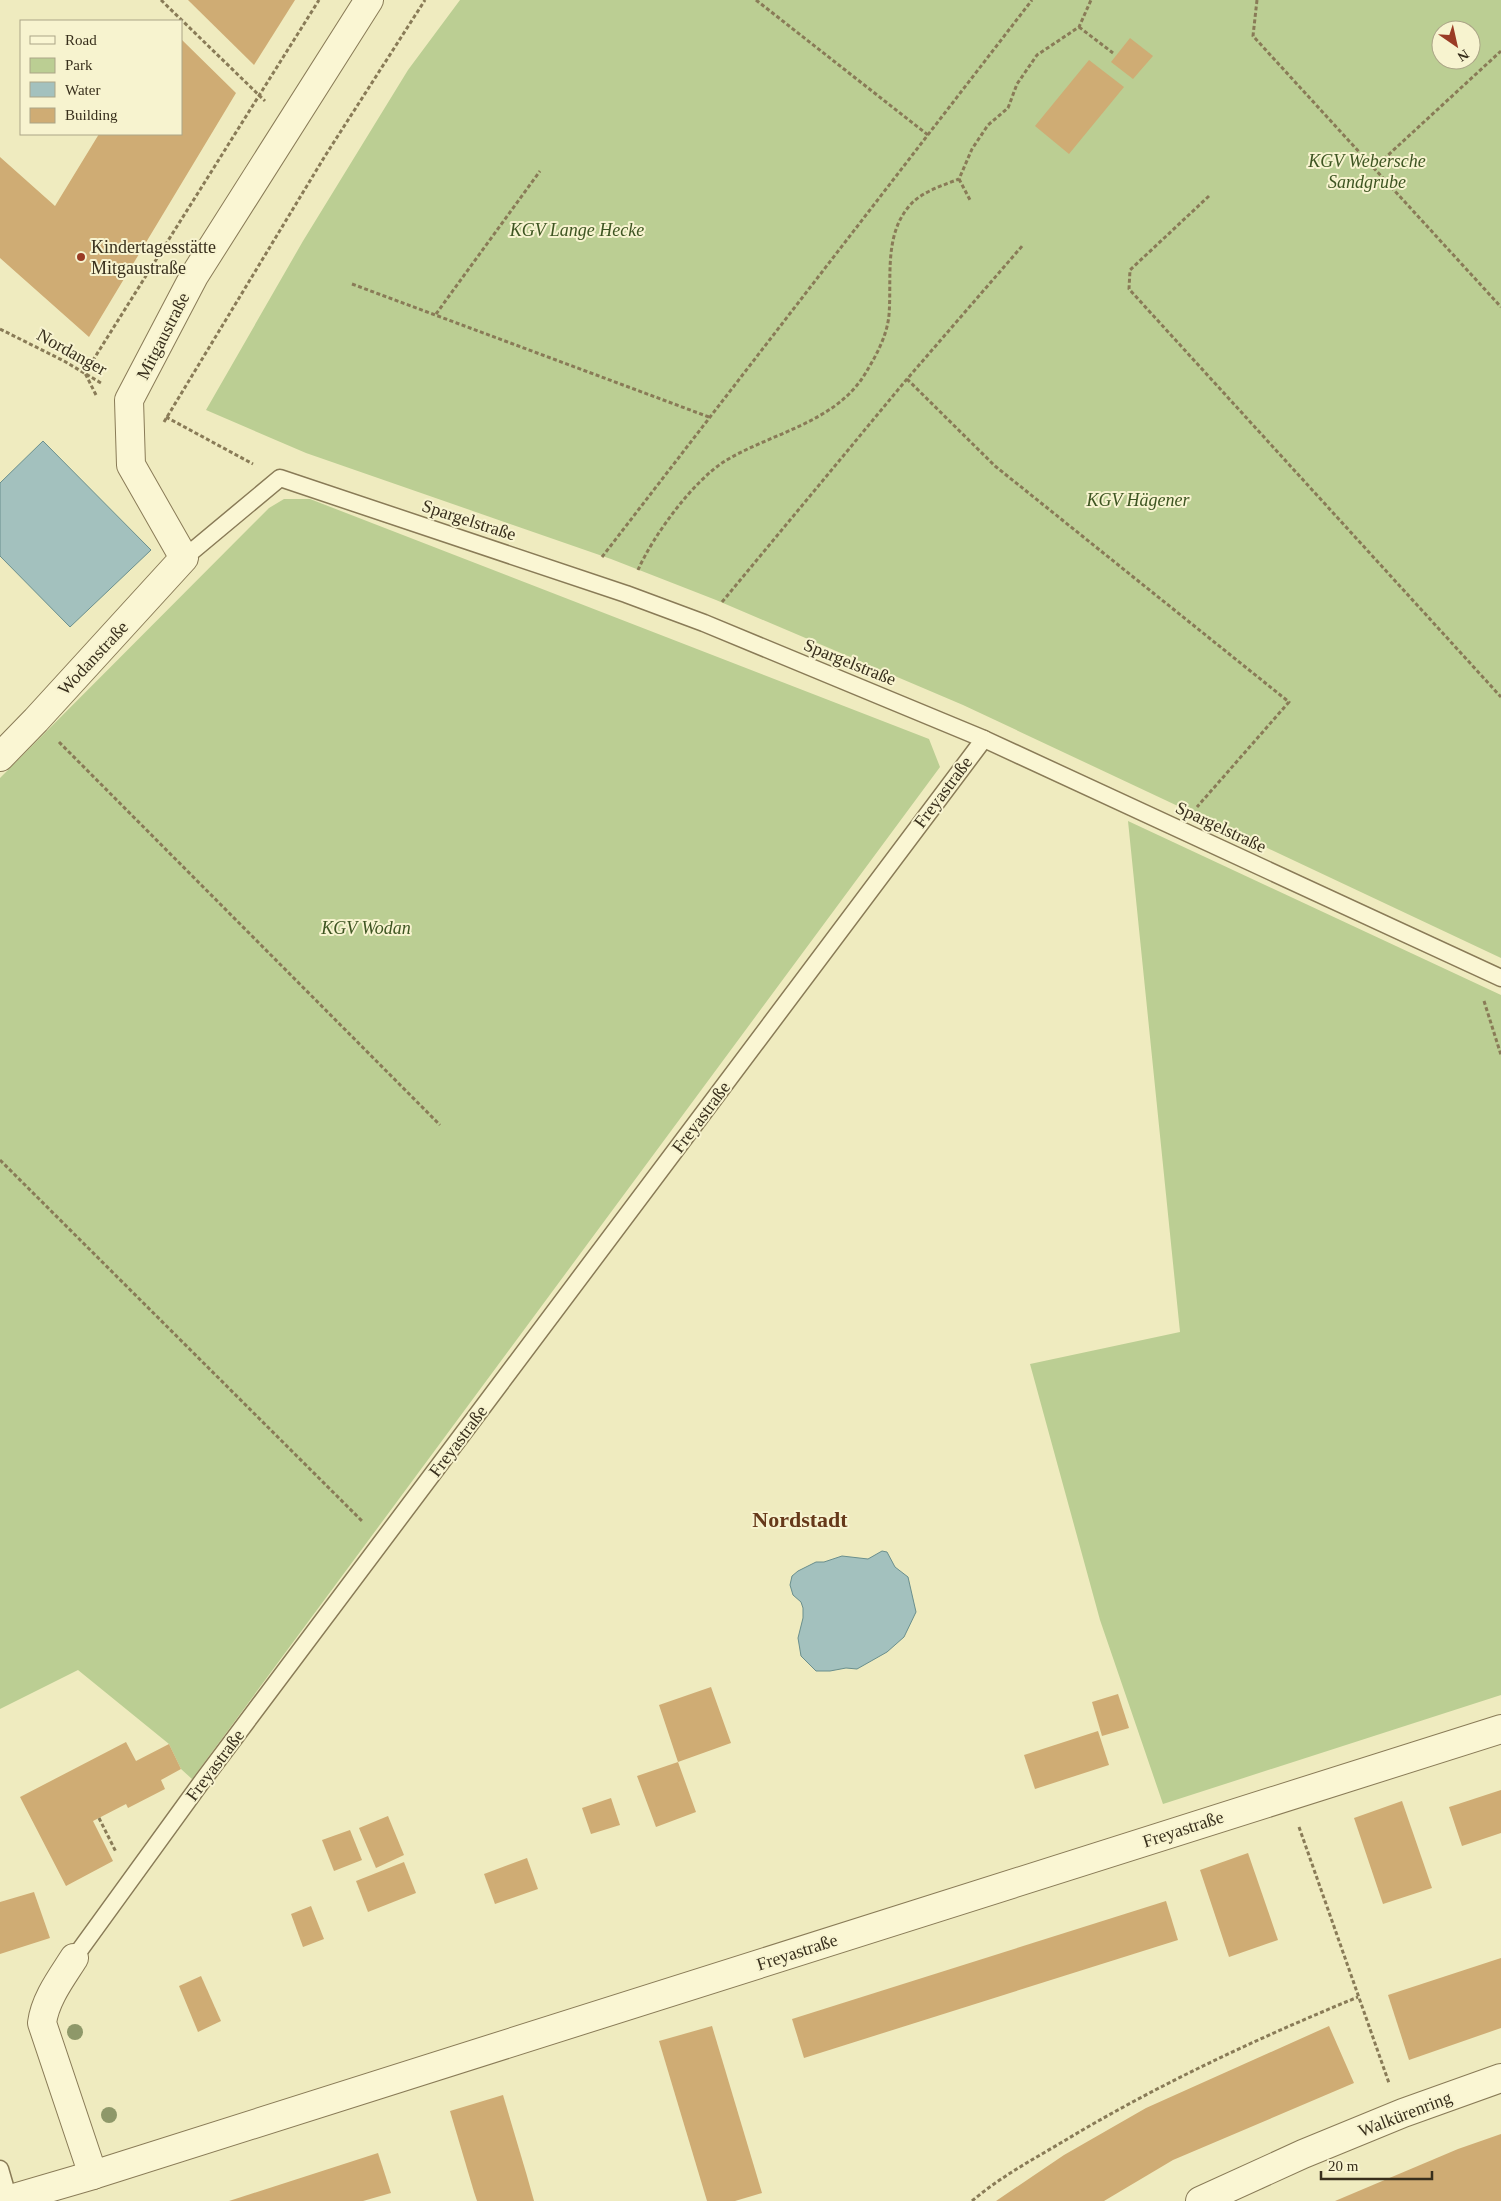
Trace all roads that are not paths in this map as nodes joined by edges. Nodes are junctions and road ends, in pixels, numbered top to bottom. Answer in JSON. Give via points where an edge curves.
{"nodes":[{"id":1,"x":369,"y":0,"type":"edge"},
{"id":2,"x":184,"y":558,"type":"junction"},
{"id":3,"x":984,"y":738,"type":"junction"},
{"id":4,"x":0,"y":756,"type":"edge"},
{"id":5,"x":1501,"y":978,"type":"edge"},
{"id":6,"x":1501,"y":1728,"type":"edge"},
{"id":7,"x":74,"y":1958,"type":"joint"},
{"id":8,"x":1501,"y":2078,"type":"edge"},
{"id":9,"x":0,"y":2169,"type":"edge"},
{"id":10,"x":93,"y":2175,"type":"junction"},
{"id":11,"x":7,"y":2200,"type":"edge"},
{"id":12,"x":1200,"y":2201,"type":"edge"}],
"edges":[{"from":1,"to":2,"type":"street","name":"Mitgaustraße","via":[[194,276],[129,400],[131,464]]},
{"from":2,"to":3,"type":"lane","name":"Spargelstraße","via":[[280,478],[626,594]]},
{"from":2,"to":4,"type":"street","name":"Wodanstraße"},
{"from":3,"to":5,"type":"lane","name":"Spargelstraße"},
{"from":3,"to":7,"type":"lane","name":"Freyastraße","via":[[203,1780]]},
{"from":6,"to":10,"type":"street","name":"Freyastraße"},
{"from":7,"to":10,"type":"street","name":"Freyastraße","via":[[55,1988],[42,2023]]},
{"from":8,"to":12,"type":"street","name":"Walkürenring","via":[[1312,2150]]},
{"from":9,"to":11,"type":"lane"},
{"from":10,"to":11,"type":"street","name":"Freyastraße"}]}
